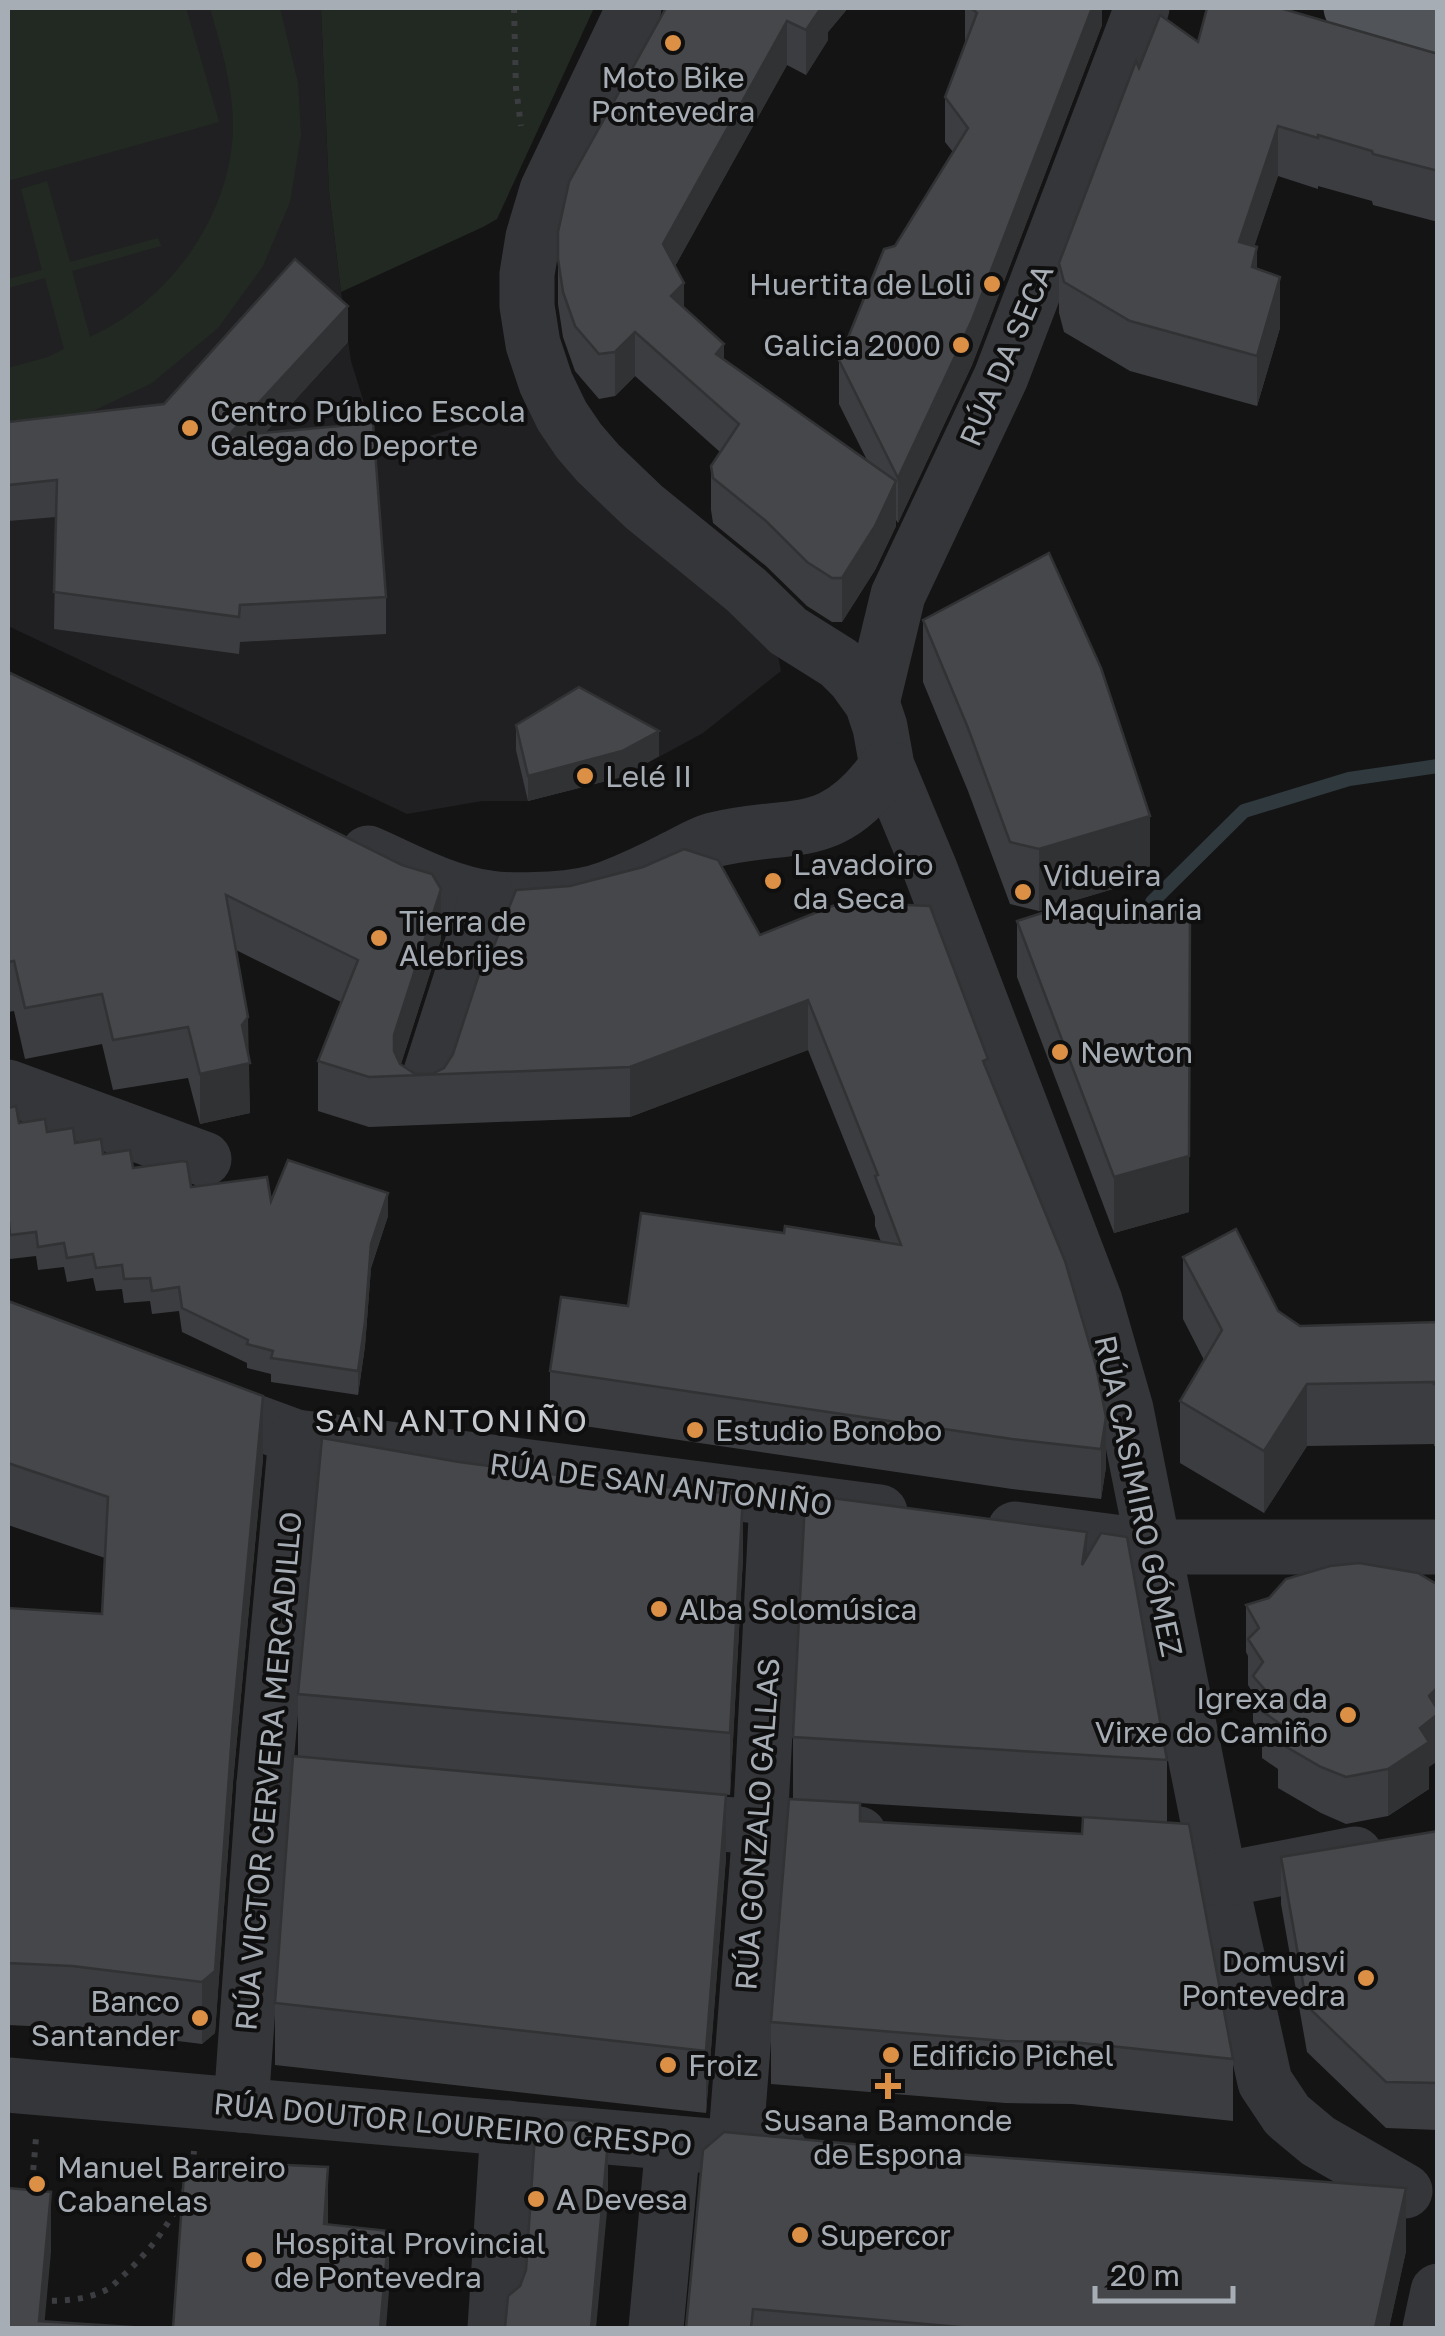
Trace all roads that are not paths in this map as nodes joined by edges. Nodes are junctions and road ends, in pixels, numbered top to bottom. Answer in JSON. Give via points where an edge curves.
{"nodes":[{"id":1,"x":634,"y":8,"type":"edge"},
{"id":2,"x":1142,"y":8,"type":"edge"},
{"id":3,"x":1351,"y":8,"type":"edge"},
{"id":4,"x":1438,"y":33,"type":"edge"},
{"id":5,"x":872,"y":702,"type":"junction"},
{"id":6,"x":886,"y":766,"type":"junction"},
{"id":7,"x":324,"y":833,"type":"edge"},
{"id":8,"x":488,"y":898,"type":"junction"},
{"id":9,"x":8,"y":1087,"type":"edge"},
{"id":10,"x":424,"y":1094,"type":"edge"},
{"id":11,"x":204,"y":1159,"type":"dead end"},
{"id":12,"x":154,"y":1384,"type":"edge"},
{"id":13,"x":296,"y":1438,"type":"junction"},
{"id":14,"x":778,"y":1499,"type":"junction"},
{"id":15,"x":1438,"y":1547,"type":"edge"},
{"id":16,"x":1154,"y":1548,"type":"junction"},
{"id":17,"x":264,"y":1784,"type":"junction"},
{"id":18,"x":420,"y":1798,"type":"edge"},
{"id":19,"x":596,"y":1814,"type":"edge"},
{"id":20,"x":760,"y":1828,"type":"junction"},
{"id":21,"x":914,"y":1838,"type":"edge"},
{"id":22,"x":1408,"y":1844,"type":"edge"},
{"id":23,"x":1200,"y":1863,"type":"junction"},
{"id":24,"x":24,"y":2086,"type":"edge"},
{"id":25,"x":220,"y":2103,"type":"junction"},
{"id":26,"x":508,"y":2128,"type":"junction"},
{"id":27,"x":674,"y":2142,"type":"junction"},
{"id":28,"x":735,"y":2150,"type":"junction"},
{"id":29,"x":833,"y":2155,"type":"edge"},
{"id":30,"x":1295,"y":2180,"type":"edge"},
{"id":31,"x":1421,"y":2192,"type":"edge"},
{"id":32,"x":1438,"y":2291,"type":"edge"},
{"id":33,"x":495,"y":2328,"type":"edge"},
{"id":34,"x":656,"y":2328,"type":"edge"},
{"id":35,"x":1430,"y":2328,"type":"edge"}],
"edges":[{"from":1,"to":5,"type":"street","via":[[532,238],[528,306],[546,382],[598,463],[788,631],[838,662]]},
{"from":2,"to":5,"type":"street","name":"RÚA DA SECA","via":[[1001,377],[898,595]]},
{"from":3,"to":4,"type":"main road"},
{"from":5,"to":6,"type":"street","name":"RÚA CASIMIRO GÓMEZ"},
{"from":6,"to":8,"type":"street","via":[[870,790],[830,820],[708,841],[603,890],[564,898]]},
{"from":6,"to":16,"type":"street","name":"RÚA CASIMIRO GÓMEZ","via":[[1095,1302],[1126,1409]]},
{"from":7,"to":8,"type":"street","via":[[447,888]]},
{"from":8,"to":10,"type":"street"},
{"from":9,"to":11,"type":"street"},
{"from":12,"to":13,"type":"street","name":"RÚA DE SAN ANTONIÑO"},
{"from":13,"to":14,"type":"street","name":"RÚA DE SAN ANTONIÑO"},
{"from":13,"to":17,"type":"street","name":"RÚA VICTOR CERVERA MERCADILLO"},
{"from":14,"to":16,"type":"street","name":"RÚA DE SAN ANTONIÑO"},
{"from":14,"to":20,"type":"street","name":"RÚA GONZALO GALLAS"},
{"from":15,"to":16,"type":"street","name":"RÚA DE SAN ANTONIÑO"},
{"from":16,"to":23,"type":"street","name":"RÚA CASIMIRO GÓMEZ"},
{"from":17,"to":18,"type":"street"},
{"from":17,"to":25,"type":"street","name":"RÚA VICTOR CERVERA MERCADILLO"},
{"from":19,"to":20,"type":"street"},
{"from":20,"to":21,"type":"street"},
{"from":20,"to":28,"type":"street","name":"RÚA GONZALO GALLAS"},
{"from":22,"to":23,"type":"street"},
{"from":23,"to":31,"type":"street","name":"RÚA CASIMIRO GÓMEZ","via":[[1264,2082],[1287,2115],[1318,2141]]},
{"from":24,"to":25,"type":"street","name":"RÚA DOUTOR LOUREIRO CRESPO"},
{"from":25,"to":26,"type":"street","name":"RÚA DOUTOR LOUREIRO CRESPO"},
{"from":26,"to":27,"type":"street","name":"RÚA DOUTOR LOUREIRO CRESPO"},
{"from":26,"to":33,"type":"street"},
{"from":27,"to":28,"type":"street","name":"RÚA DOUTOR LOUREIRO CRESPO"},
{"from":27,"to":34,"type":"street"},
{"from":28,"to":29,"type":"street","name":"RÚA DOUTOR LOUREIRO CRESPO"},
{"from":30,"to":31,"type":"street"},
{"from":32,"to":35,"type":"street"}]}
